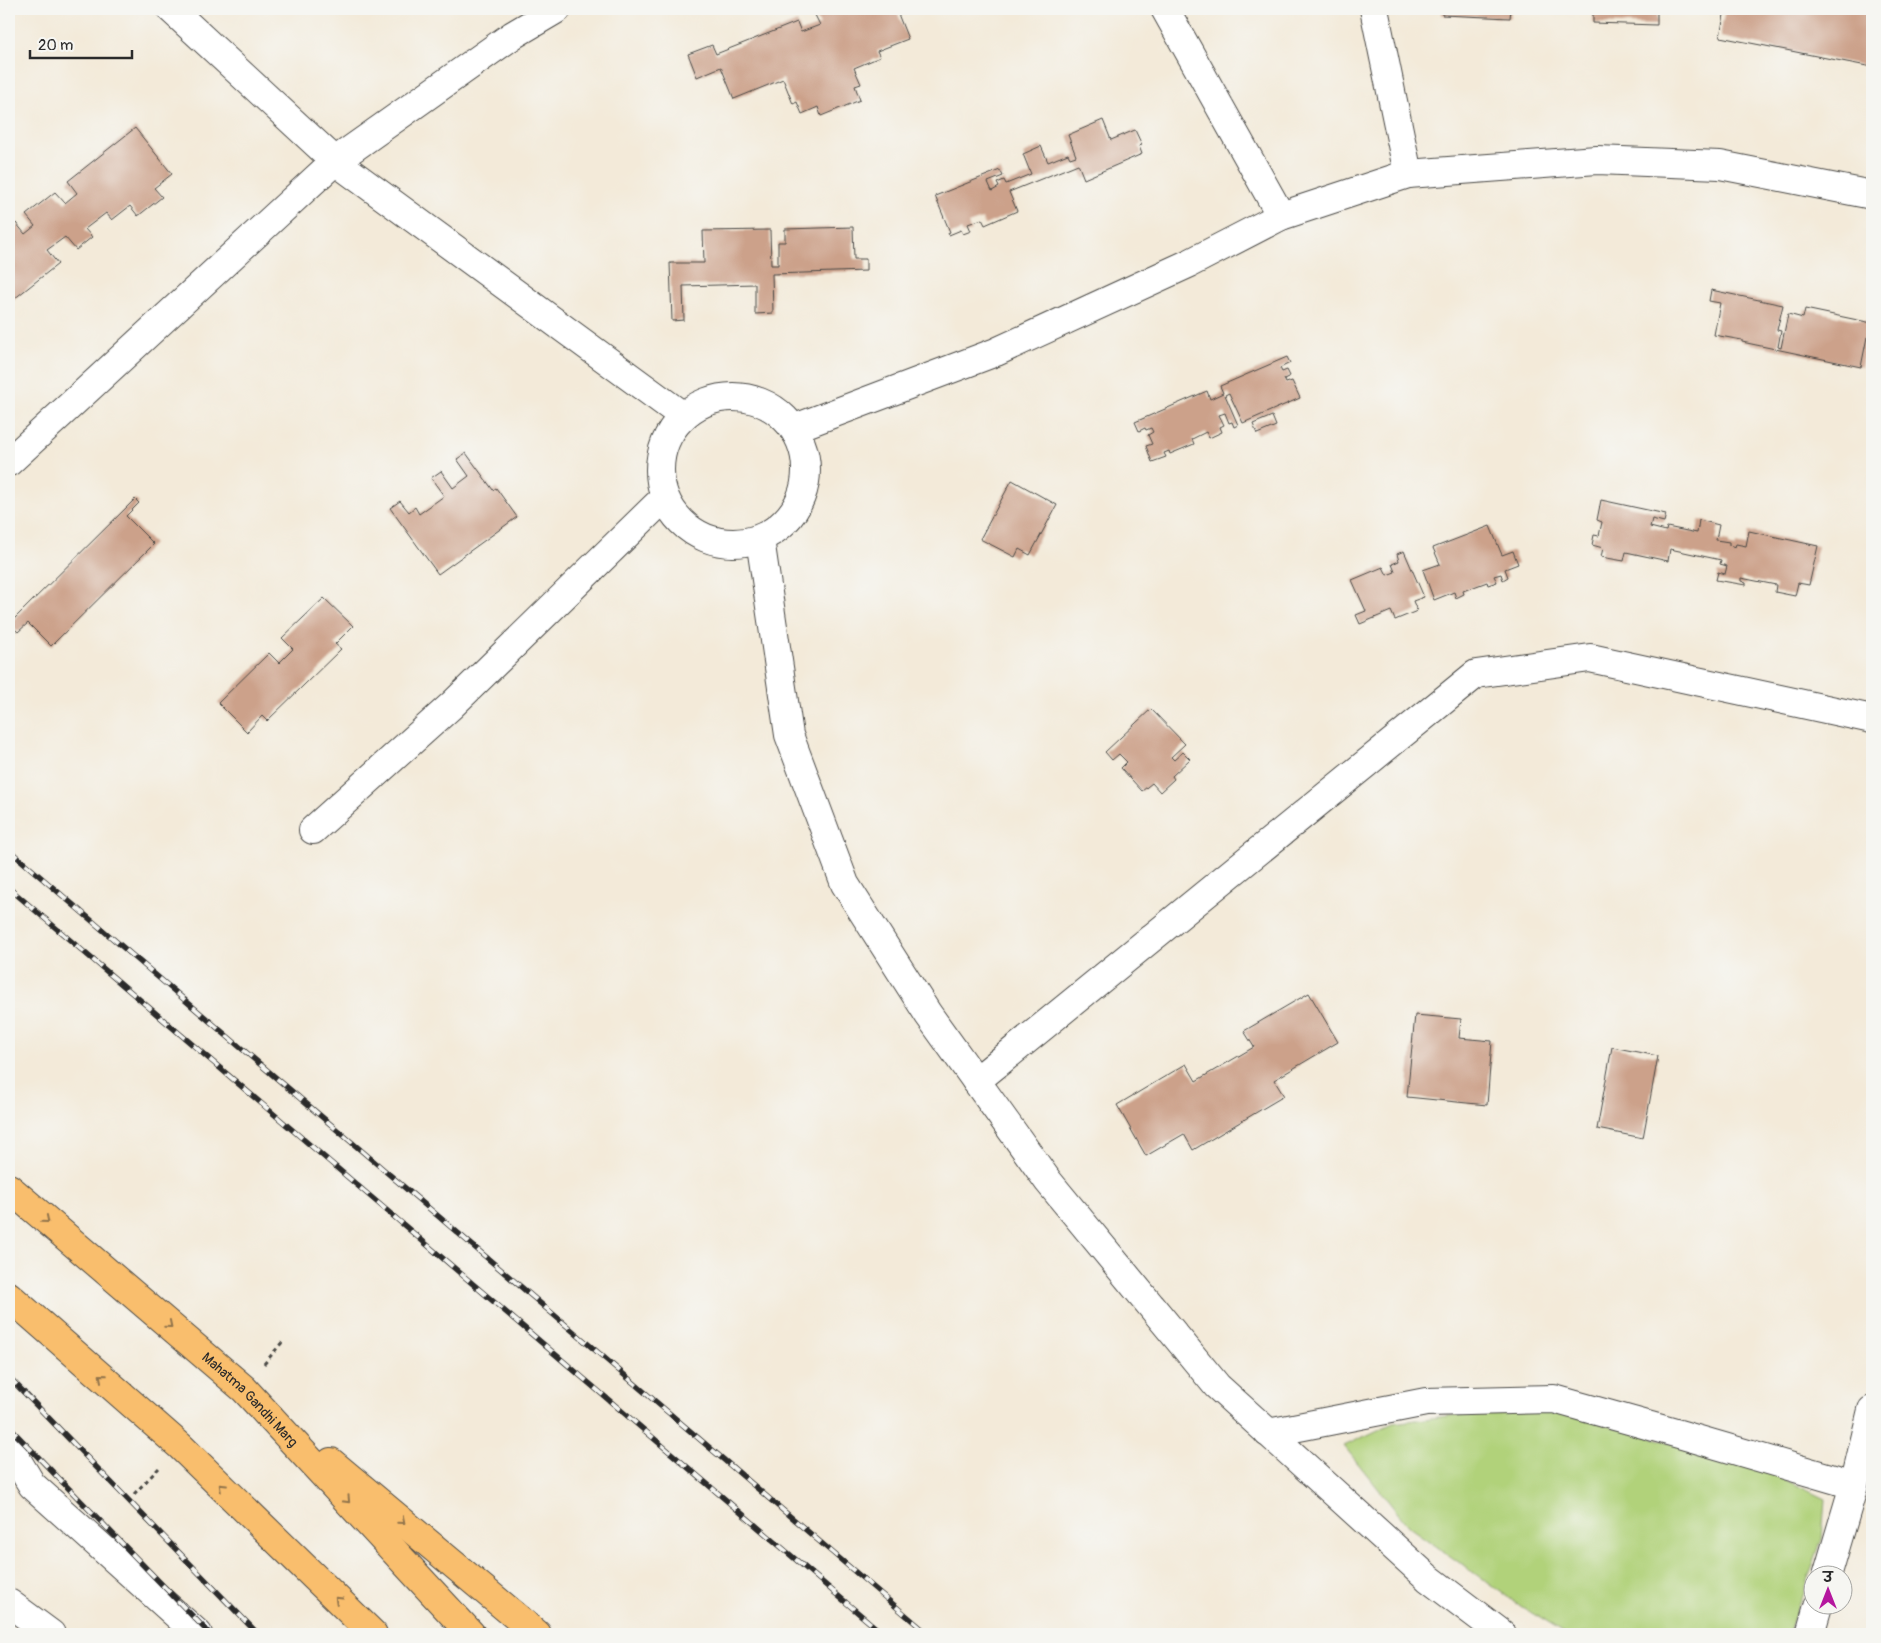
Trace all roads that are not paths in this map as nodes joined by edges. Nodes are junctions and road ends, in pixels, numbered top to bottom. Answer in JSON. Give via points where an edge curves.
{"nodes":[{"id":1,"x":171,"y":9,"type":"edge"},
{"id":2,"x":557,"y":9,"type":"edge"},
{"id":3,"x":1165,"y":9,"type":"edge"},
{"id":4,"x":1374,"y":9,"type":"edge"},
{"id":5,"x":335,"y":161,"type":"junction"},
{"id":6,"x":1408,"y":174,"type":"junction"},
{"id":7,"x":1872,"y":195,"type":"edge"},
{"id":8,"x":1281,"y":216,"type":"junction"},
{"id":9,"x":683,"y":416,"type":"junction"},
{"id":10,"x":795,"y":428,"type":"junction"},
{"id":11,"x":9,"y":462,"type":"edge"},
{"id":12,"x":664,"y":498,"type":"junction"},
{"id":13,"x":760,"y":539,"type":"junction"},
{"id":14,"x":1872,"y":719,"type":"edge"},
{"id":15,"x":313,"y":830,"type":"dead end"},
{"id":16,"x":976,"y":1081,"type":"junction"},
{"id":17,"x":9,"y":1188,"type":"edge"},
{"id":18,"x":9,"y":1296,"type":"edge"},
{"id":19,"x":244,"y":1389,"type":"junction"},
{"id":20,"x":1872,"y":1410,"type":"edge"},
{"id":21,"x":1268,"y":1433,"type":"junction"},
{"id":22,"x":9,"y":1447,"type":"edge"},
{"id":23,"x":1854,"y":1485,"type":"junction"},
{"id":24,"x":1830,"y":1566,"type":"edge"},
{"id":25,"x":9,"y":1603,"type":"edge"},
{"id":26,"x":1815,"y":1616,"type":"edge"},
{"id":27,"x":51,"y":1634,"type":"edge"},
{"id":28,"x":198,"y":1634,"type":"edge"},
{"id":29,"x":373,"y":1634,"type":"edge"},
{"id":30,"x":471,"y":1634,"type":"edge"},
{"id":31,"x":537,"y":1634,"type":"edge"},
{"id":32,"x":1502,"y":1634,"type":"edge"},
{"id":33,"x":1810,"y":1634,"type":"edge"}],
"edges":[{"from":1,"to":5,"type":"street"},
{"from":2,"to":5,"type":"street","via":[[513,35]]},
{"from":3,"to":8,"type":"street"},
{"from":4,"to":6,"type":"street"},
{"from":5,"to":9,"type":"street"},
{"from":5,"to":11,"type":"street"},
{"from":6,"to":7,"type":"street","via":[[1596,160],[1720,165]]},
{"from":6,"to":8,"type":"street"},
{"from":8,"to":10,"type":"street","via":[[1190,263],[996,352]]},
{"from":9,"to":10,"type":"street","via":[[700,404],[729,396],[762,402],[782,414]]},
{"from":9,"to":12,"type":"street","via":[[670,431],[660,458],[660,485]]},
{"from":10,"to":13,"type":"street","via":[[804,448],[807,474],[802,497],[780,528]]},
{"from":12,"to":13,"type":"street","via":[[675,516],[704,538],[738,544]]},
{"from":12,"to":15,"type":"street","via":[[452,705]]},
{"from":13,"to":16,"type":"street","via":[[789,734],[845,884],[928,1014]]},
{"from":14,"to":16,"type":"street","via":[[1590,658],[1476,674]]},
{"from":16,"to":21,"type":"street","via":[[1048,1181],[1210,1379]]},
{"from":17,"to":19,"type":"main road","name":"Mahatma Gandhi Marg","one_way":true},
{"from":29,"to":18,"type":"main road","one_way":true,"via":[[180,1446]]},
{"from":19,"to":30,"type":"main road","name":"Mahatma Gandhi Marg","one_way":true},
{"from":19,"to":31,"type":"main road","one_way":true},
{"from":20,"to":23,"type":"street"},
{"from":21,"to":23,"type":"street","via":[[1426,1402],[1554,1399]]},
{"from":21,"to":32,"type":"street","via":[[1428,1578]]},
{"from":22,"to":28,"type":"street","via":[[32,1485]]},
{"from":23,"to":24,"type":"street"},
{"from":25,"to":27,"type":"street"},
{"from":26,"to":33,"type":"street"}]}
